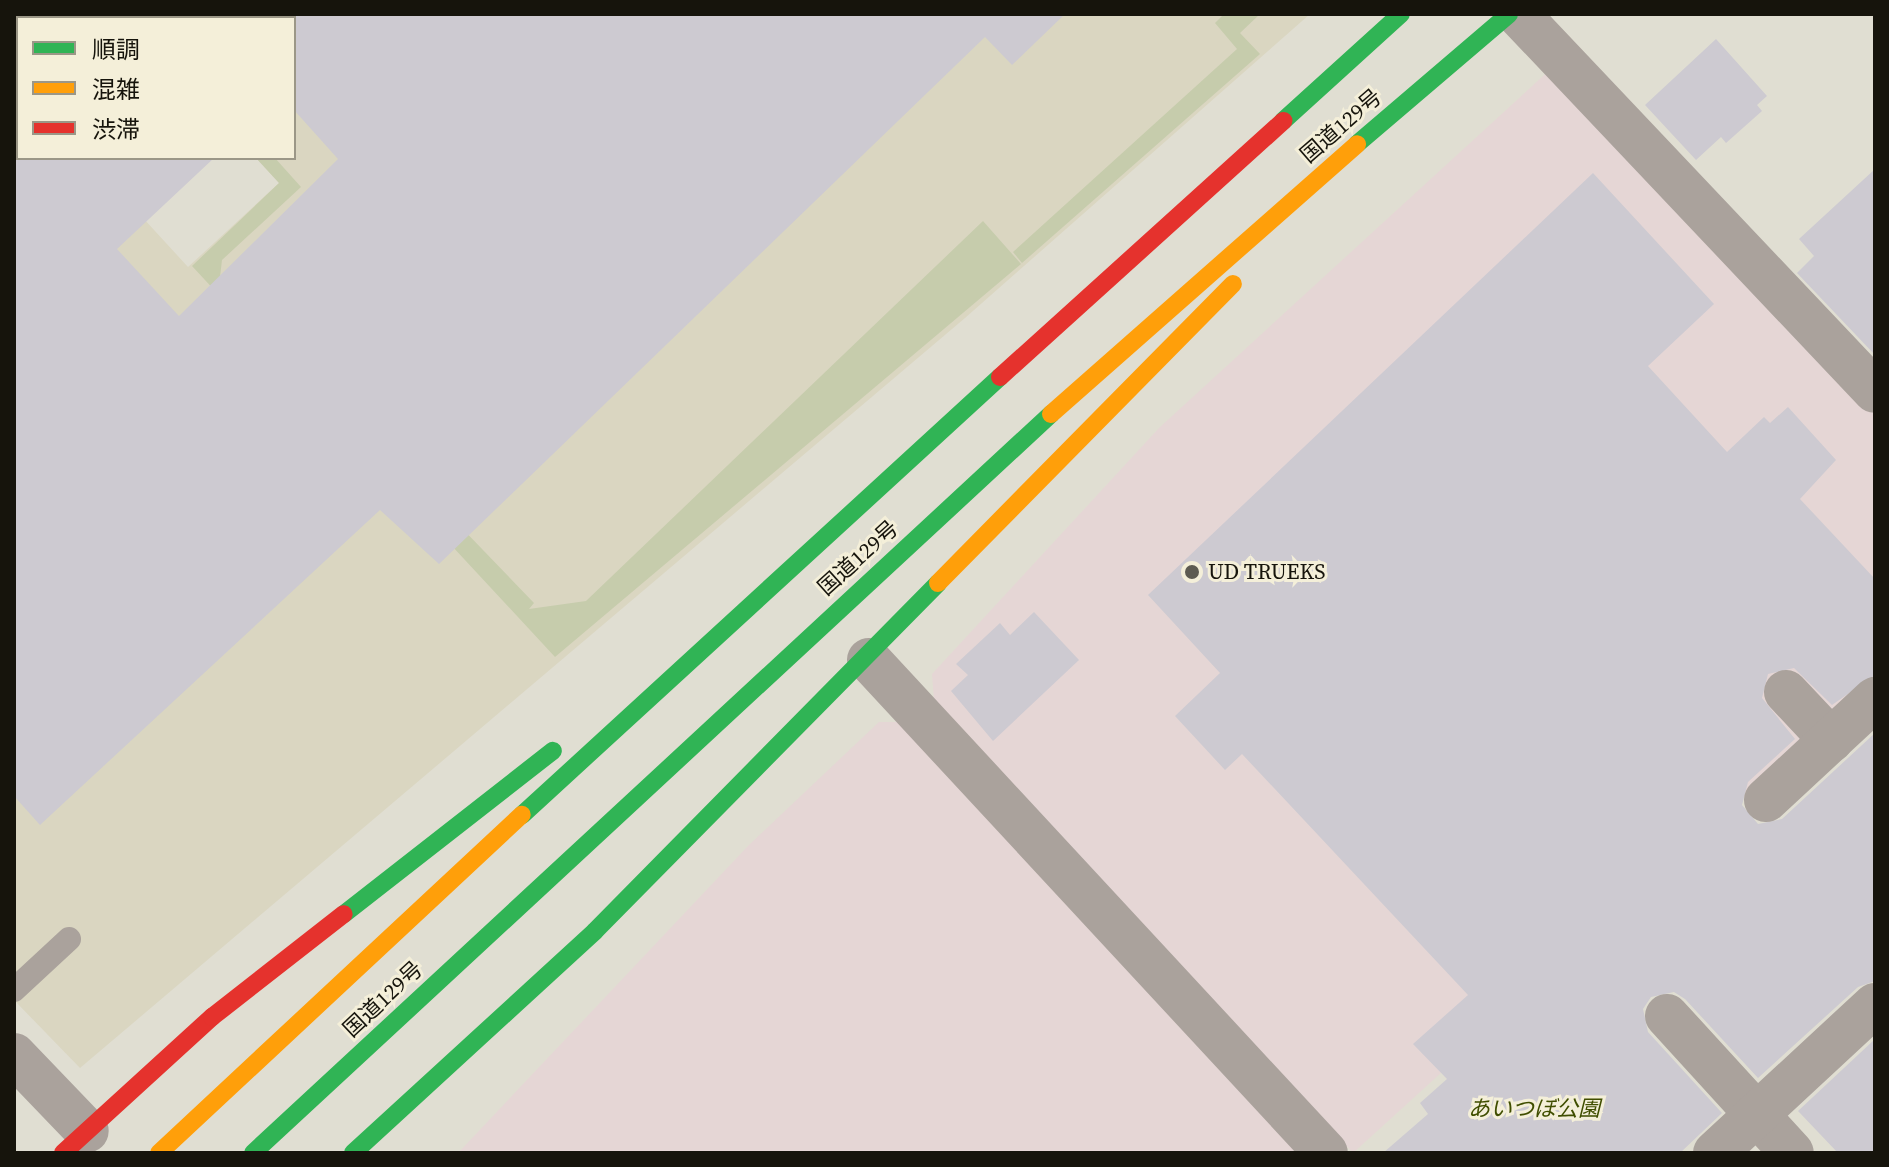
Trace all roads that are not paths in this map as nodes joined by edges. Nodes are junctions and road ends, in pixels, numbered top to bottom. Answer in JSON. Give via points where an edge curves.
{"nodes":[{"id":1,"x":1401,"y":14,"type":"edge"},
{"id":2,"x":1509,"y":14,"type":"edge"},
{"id":3,"x":1518,"y":14,"type":"edge"},
{"id":4,"x":1387,"y":118,"type":"junction"},
{"id":5,"x":1875,"y":391,"type":"edge"},
{"id":6,"x":784,"y":572,"type":"junction"},
{"id":7,"x":869,"y":660,"type":"junction"},
{"id":8,"x":1786,"y":692,"type":"dead end"},
{"id":9,"x":1875,"y":699,"type":"edge"},
{"id":10,"x":597,"y":717,"type":"dead end"},
{"id":11,"x":572,"y":736,"type":"dead end"},
{"id":12,"x":1831,"y":740,"type":"junction"},
{"id":13,"x":1766,"y":800,"type":"dead end"},
{"id":14,"x":595,"y":931,"type":"junction"},
{"id":15,"x":69,"y":939,"type":"dead end"},
{"id":16,"x":14,"y":990,"type":"edge"},
{"id":17,"x":1875,"y":1005,"type":"edge"},
{"id":18,"x":1667,"y":1016,"type":"dead end"},
{"id":19,"x":14,"y":1055,"type":"edge"},
{"id":20,"x":450,"y":1095,"type":"dead end"},
{"id":21,"x":1756,"y":1114,"type":"junction"},
{"id":22,"x":75,"y":1142,"type":"edge"},
{"id":23,"x":159,"y":1153,"type":"edge"},
{"id":24,"x":253,"y":1153,"type":"edge"},
{"id":25,"x":353,"y":1153,"type":"edge"},
{"id":26,"x":1326,"y":1153,"type":"edge"},
{"id":27,"x":1715,"y":1153,"type":"edge"},
{"id":28,"x":1792,"y":1153,"type":"edge"}],
"edges":[{"from":1,"to":6,"type":"highway","name":"国道129号"},
{"from":2,"to":4,"type":"highway","name":"国道129号"},
{"from":3,"to":5,"type":"street"},
{"from":4,"to":7,"type":"highway","via":[[1133,393]]},
{"from":4,"to":24,"type":"highway","name":"国道129号","via":[[824,620]]},
{"from":6,"to":10,"type":"highway"},
{"from":6,"to":23,"type":"highway","name":"国道129号"},
{"from":7,"to":14,"type":"highway"},
{"from":7,"to":26,"type":"street"},
{"from":8,"to":12,"type":"street"},
{"from":9,"to":12,"type":"street"},
{"from":11,"to":22,"type":"highway","via":[[212,1017]]},
{"from":12,"to":13,"type":"street"},
{"from":14,"to":20,"type":"highway"},
{"from":14,"to":25,"type":"highway"},
{"from":15,"to":16,"type":"lane"},
{"from":17,"to":21,"type":"street"},
{"from":18,"to":21,"type":"street"},
{"from":19,"to":22,"type":"street"},
{"from":21,"to":27,"type":"street"},
{"from":21,"to":28,"type":"street"}]}
